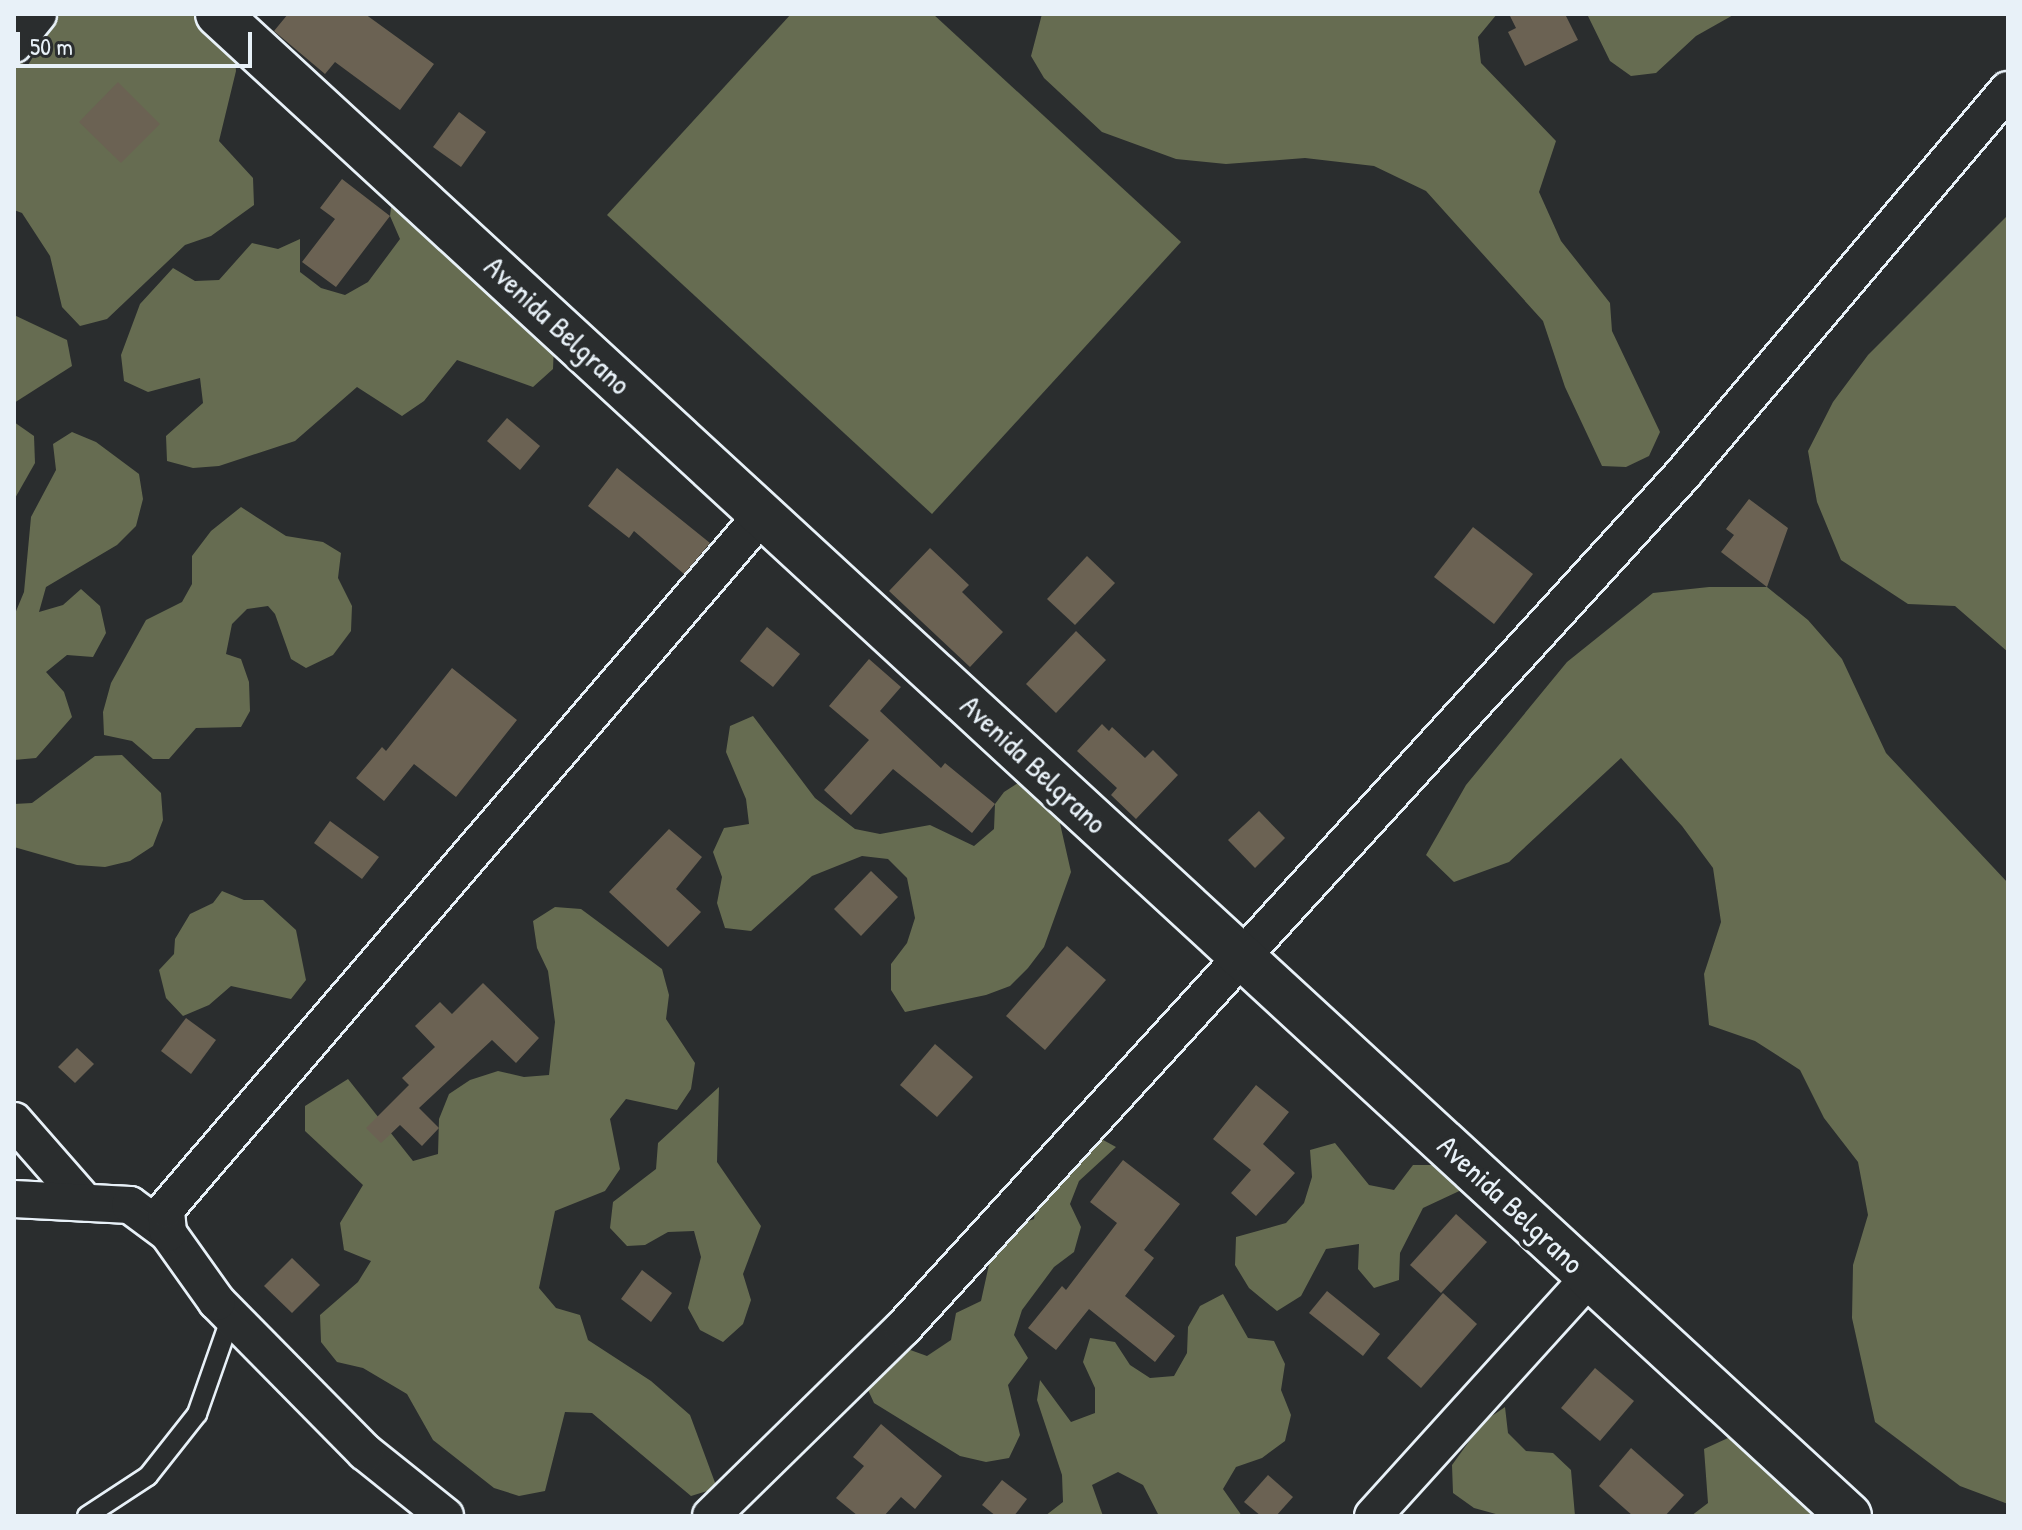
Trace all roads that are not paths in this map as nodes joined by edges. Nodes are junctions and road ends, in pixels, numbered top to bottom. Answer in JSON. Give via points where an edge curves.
{"nodes":[{"id":1,"x":38,"y":14,"type":"edge"},
{"id":2,"x":218,"y":14,"type":"edge"},
{"id":3,"x":14,"y":44,"type":"edge"},
{"id":4,"x":2008,"y":90,"type":"edge"},
{"id":5,"x":763,"y":514,"type":"junction"},
{"id":6,"x":1241,"y":955,"type":"junction"},
{"id":7,"x":14,"y":1121,"type":"edge"},
{"id":8,"x":14,"y":1199,"type":"edge"},
{"id":9,"x":85,"y":1202,"type":"junction"},
{"id":10,"x":168,"y":1233,"type":"junction"},
{"id":11,"x":1590,"y":1277,"type":"junction"},
{"id":12,"x":231,"y":1317,"type":"junction"},
{"id":13,"x":87,"y":1516,"type":"edge"},
{"id":14,"x":445,"y":1516,"type":"edge"},
{"id":15,"x":711,"y":1516,"type":"edge"},
{"id":16,"x":1373,"y":1516,"type":"edge"},
{"id":17,"x":1849,"y":1516,"type":"edge"}],
"edges":[{"from":1,"to":3,"type":"street"},
{"from":2,"to":5,"type":"street","name":"Avenida Belgrano"},
{"from":4,"to":6,"type":"street","via":[[1683,474]]},
{"from":5,"to":6,"type":"street","name":"Avenida Belgrano"},
{"from":5,"to":10,"type":"street","via":[[166,1209]]},
{"from":6,"to":11,"type":"street","name":"Avenida Belgrano"},
{"from":6,"to":15,"type":"street","via":[[903,1328]]},
{"from":7,"to":9,"type":"street"},
{"from":8,"to":9,"type":"street"},
{"from":9,"to":10,"type":"street","via":[[130,1205]]},
{"from":10,"to":12,"type":"street"},
{"from":11,"to":16,"type":"street"},
{"from":11,"to":17,"type":"street","name":"Avenida Belgrano"},
{"from":12,"to":13,"type":"lane","via":[[197,1414],[148,1476]]},
{"from":12,"to":14,"type":"street","via":[[365,1452]]}]}
